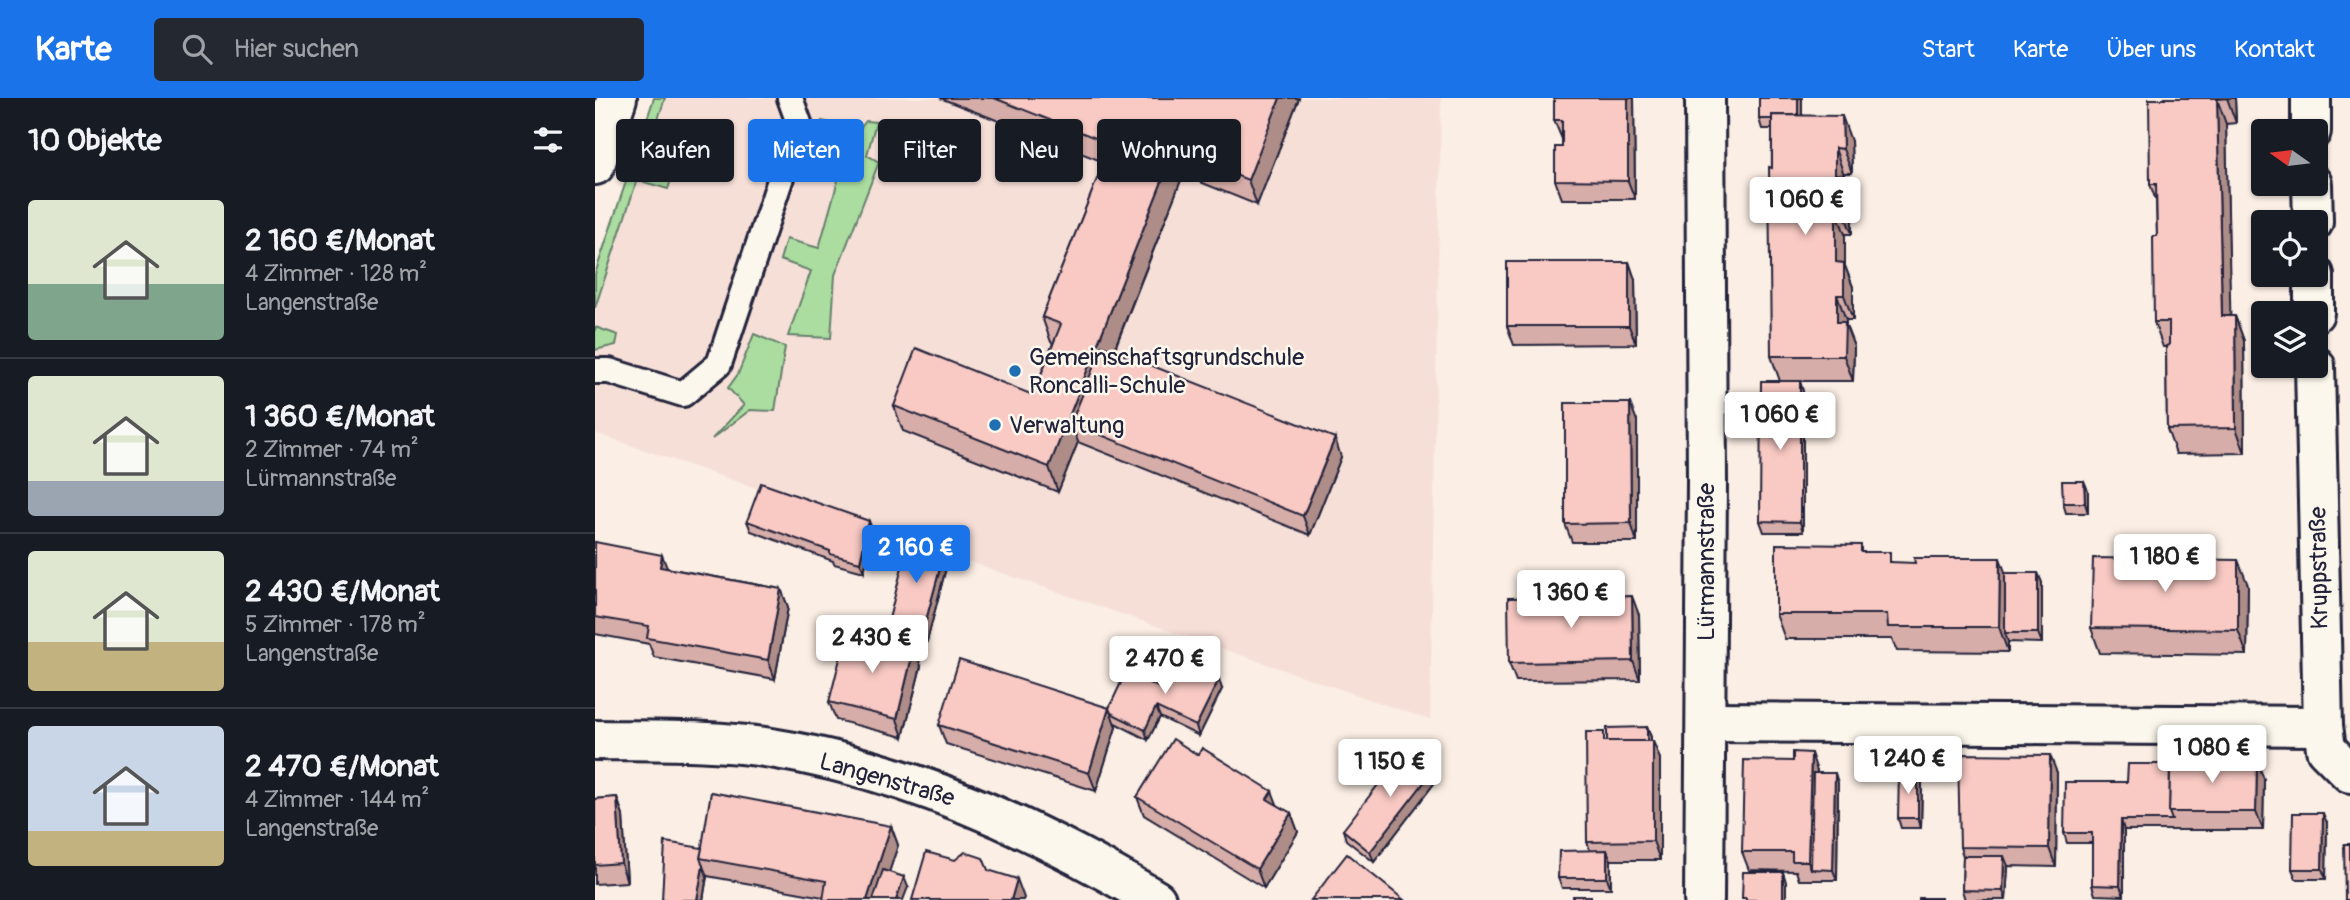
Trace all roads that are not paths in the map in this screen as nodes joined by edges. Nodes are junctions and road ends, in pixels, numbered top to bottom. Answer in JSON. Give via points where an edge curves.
{"nodes":[{"id":1,"x":617,"y":98,"type":"edge"},
{"id":2,"x":790,"y":98,"type":"edge"},
{"id":3,"x":1705,"y":98,"type":"edge"},
{"id":4,"x":2311,"y":98,"type":"edge"},
{"id":5,"x":2311,"y":119,"type":"edge"},
{"id":6,"x":595,"y":165,"type":"edge"},
{"id":7,"x":595,"y":371,"type":"edge"},
{"id":8,"x":2315,"y":378,"type":"edge"},
{"id":9,"x":1706,"y":722,"type":"junction"},
{"id":10,"x":2323,"y":726,"type":"junction"},
{"id":11,"x":595,"y":740,"type":"edge"},
{"id":12,"x":2345,"y":769,"type":"edge"},
{"id":13,"x":1156,"y":900,"type":"edge"},
{"id":14,"x":1704,"y":900,"type":"edge"}],
"edges":[{"from":1,"to":6,"type":"street"},
{"from":2,"to":7,"type":"lane","via":[[799,123],[719,364],[683,394],[609,371]]},
{"from":3,"to":9,"type":"street","name":"Lürmannstraße"},
{"from":4,"to":5,"type":"street"},
{"from":8,"to":10,"type":"street","name":"Kruppstraße"},
{"from":9,"to":10,"type":"street"},
{"from":9,"to":14,"type":"street","name":"Lürmannstraße"},
{"from":10,"to":12,"type":"street","name":"Kruppstraße","via":[[2326,749]]},
{"from":11,"to":13,"type":"street","name":"Langenstraße","via":[[771,748],[866,771],[950,796],[1018,825]]}]}
